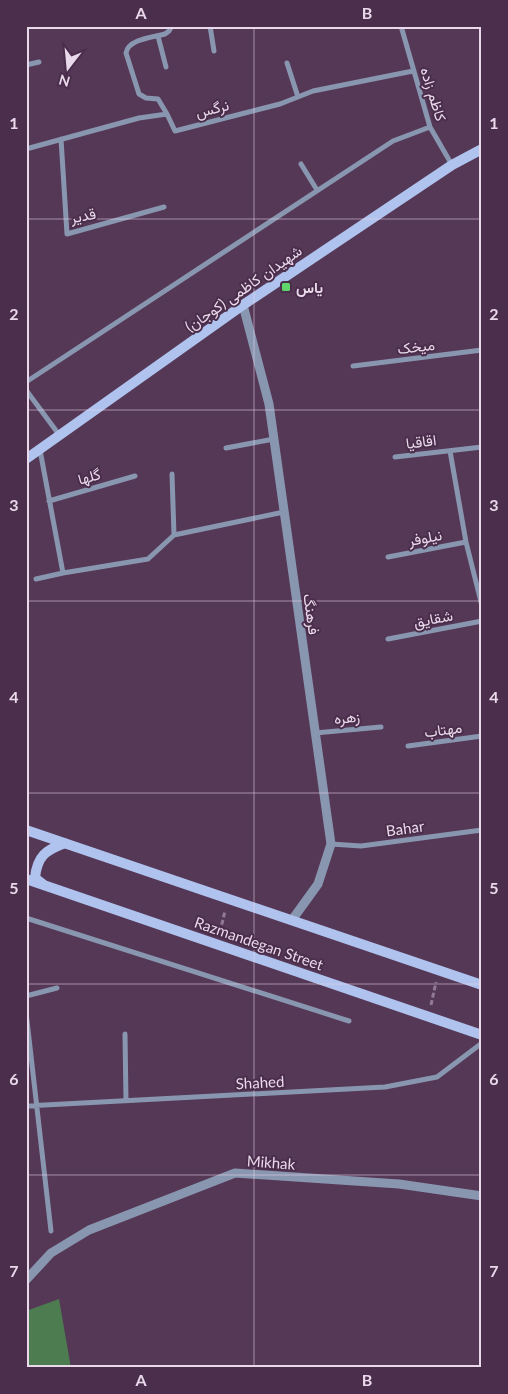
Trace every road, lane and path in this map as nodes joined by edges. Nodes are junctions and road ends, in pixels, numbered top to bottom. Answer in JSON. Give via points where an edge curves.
{"nodes":[{"id":1,"x":172,"y":26,"type":"edge"},
{"id":2,"x":210,"y":26,"type":"edge"},
{"id":3,"x":402,"y":26,"type":"edge"},
{"id":4,"x":158,"y":36,"type":"junction"},
{"id":5,"x":214,"y":51,"type":"dead end"},
{"id":6,"x":39,"y":62,"type":"dead end"},
{"id":7,"x":286,"y":63,"type":"dead end"},
{"id":8,"x":26,"y":65,"type":"edge"},
{"id":9,"x":166,"y":67,"type":"dead end"},
{"id":10,"x":413,"y":71,"type":"junction"},
{"id":11,"x":298,"y":97,"type":"junction"},
{"id":12,"x":167,"y":114,"type":"junction"},
{"id":13,"x":430,"y":127,"type":"junction"},
{"id":14,"x":61,"y":139,"type":"junction"},
{"id":15,"x":26,"y":149,"type":"edge"},
{"id":16,"x":482,"y":149,"type":"edge"},
{"id":17,"x":301,"y":164,"type":"dead end"},
{"id":18,"x":452,"y":165,"type":"junction"},
{"id":19,"x":317,"y":190,"type":"junction"},
{"id":20,"x":164,"y":207,"type":"dead end"},
{"id":21,"x":243,"y":305,"type":"junction"},
{"id":22,"x":482,"y":350,"type":"edge"},
{"id":23,"x":354,"y":366,"type":"dead end"},
{"id":24,"x":26,"y":382,"type":"edge"},
{"id":25,"x":26,"y":390,"type":"edge"},
{"id":26,"x":60,"y":436,"type":"junction"},
{"id":27,"x":274,"y":439,"type":"junction"},
{"id":28,"x":482,"y":446,"type":"edge"},
{"id":29,"x":226,"y":448,"type":"dead end"},
{"id":30,"x":40,"y":450,"type":"junction"},
{"id":31,"x":450,"y":451,"type":"junction"},
{"id":32,"x":396,"y":457,"type":"dead end"},
{"id":33,"x":26,"y":459,"type":"edge"},
{"id":34,"x":172,"y":474,"type":"dead end"},
{"id":35,"x":135,"y":476,"type":"dead end"},
{"id":36,"x":49,"y":501,"type":"junction"},
{"id":37,"x":284,"y":512,"type":"junction"},
{"id":38,"x":174,"y":535,"type":"junction"},
{"id":39,"x":466,"y":542,"type":"junction"},
{"id":40,"x":388,"y":557,"type":"dead end"},
{"id":41,"x":63,"y":572,"type":"junction"},
{"id":42,"x":36,"y":579,"type":"dead end"},
{"id":43,"x":481,"y":597,"type":"edge"},
{"id":44,"x":482,"y":606,"type":"edge"},
{"id":45,"x":482,"y":621,"type":"edge"},
{"id":46,"x":388,"y":639,"type":"dead end"},
{"id":47,"x":381,"y":727,"type":"dead end"},
{"id":48,"x":315,"y":733,"type":"junction"},
{"id":49,"x":482,"y":736,"type":"edge"},
{"id":50,"x":408,"y":746,"type":"dead end"},
{"id":51,"x":26,"y":830,"type":"edge"},
{"id":52,"x":482,"y":830,"type":"edge"},
{"id":53,"x":65,"y":843,"type":"junction"},
{"id":54,"x":331,"y":844,"type":"junction"},
{"id":55,"x":26,"y":879,"type":"edge"},
{"id":56,"x":44,"y":885,"type":"junction"},
{"id":57,"x":227,"y":898,"type":"junction"},
{"id":58,"x":26,"y":918,"type":"edge"},
{"id":59,"x":292,"y":920,"type":"junction"},
{"id":60,"x":218,"y":944,"type":"junction"},
{"id":61,"x":438,"y":969,"type":"junction"},
{"id":62,"x":482,"y":985,"type":"edge"},
{"id":63,"x":57,"y":988,"type":"dead end"},
{"id":64,"x":26,"y":996,"type":"edge"},
{"id":65,"x":26,"y":1012,"type":"edge"},
{"id":66,"x":428,"y":1017,"type":"junction"},
{"id":67,"x":349,"y":1021,"type":"dead end"},
{"id":68,"x":125,"y":1034,"type":"dead end"},
{"id":69,"x":482,"y":1035,"type":"edge"},
{"id":70,"x":482,"y":1043,"type":"edge"},
{"id":71,"x":126,"y":1101,"type":"junction"},
{"id":72,"x":26,"y":1106,"type":"edge"},
{"id":73,"x":38,"y":1106,"type":"junction"},
{"id":74,"x":482,"y":1196,"type":"edge"},
{"id":75,"x":51,"y":1231,"type":"dead end"},
{"id":76,"x":26,"y":1280,"type":"edge"}],
"edges":[{"from":1,"to":4,"type":"street"},
{"from":2,"to":5,"type":"street"},
{"from":3,"to":10,"type":"street","name":"کاظم زاده"},
{"from":4,"to":9,"type":"street"},
{"from":4,"to":12,"type":"street","via":[[133,43],[126,53],[139,94],[158,99]]},
{"from":6,"to":8,"type":"street"},
{"from":7,"to":11,"type":"street"},
{"from":10,"to":11,"type":"street","name":"نرگس"},
{"from":10,"to":13,"type":"street","name":"کاظم زاده"},
{"from":11,"to":12,"type":"street","name":"نرگس","via":[[175,131]]},
{"from":12,"to":14,"type":"street","via":[[139,118]]},
{"from":13,"to":18,"type":"street","name":"کاظم زاده"},
{"from":13,"to":19,"type":"street","via":[[393,141]]},
{"from":14,"to":15,"type":"street"},
{"from":14,"to":20,"type":"street","name":"قدیر","via":[[67,234]]},
{"from":16,"to":18,"type":"main road","name":"شهیدان کاظمی (کوجان)"},
{"from":17,"to":19,"type":"street"},
{"from":18,"to":21,"type":"main road","name":"شهیدان کاظمی (کوجان)"},
{"from":19,"to":24,"type":"street"},
{"from":21,"to":26,"type":"main road","name":"شهیدان کاظمی (کوجان)"},
{"from":21,"to":27,"type":"street","name":"فرهنگ","via":[[269,404]]},
{"from":22,"to":23,"type":"street","name":"میخک"},
{"from":25,"to":26,"type":"street"},
{"from":26,"to":30,"type":"main road","name":"شهیدان کاظمی (کوجان)"},
{"from":27,"to":29,"type":"street"},
{"from":27,"to":37,"type":"street","name":"فرهنگ"},
{"from":28,"to":31,"type":"street","name":"اقاقیا"},
{"from":30,"to":33,"type":"main road","name":"شهیدان کاظمی (کوجان)"},
{"from":30,"to":36,"type":"street"},
{"from":31,"to":32,"type":"street","name":"اقاقیا"},
{"from":31,"to":39,"type":"street","name":"اقاقیا"},
{"from":34,"to":38,"type":"street"},
{"from":35,"to":36,"type":"street","name":"گلها"},
{"from":36,"to":41,"type":"street"},
{"from":37,"to":38,"type":"street"},
{"from":37,"to":48,"type":"street","name":"فرهنگ"},
{"from":38,"to":41,"type":"street","via":[[148,558]]},
{"from":39,"to":40,"type":"street","name":"نیلوفر"},
{"from":39,"to":43,"type":"street","name":"اقاقیا"},
{"from":41,"to":42,"type":"street"},
{"from":43,"to":44,"type":"street","name":"اقاقیا"},
{"from":45,"to":46,"type":"street","name":"شقایق"},
{"from":47,"to":48,"type":"street","name":"زهره"},
{"from":48,"to":54,"type":"street","name":"فرهنگ"},
{"from":49,"to":50,"type":"street","name":"مهتاب"},
{"from":51,"to":53,"type":"main road"},
{"from":52,"to":54,"type":"street","name":"Bahar","via":[[361,846]]},
{"from":53,"to":56,"type":"main road","via":[[41,857],[35,878]]},
{"from":53,"to":57,"type":"main road"},
{"from":54,"to":59,"type":"street","name":"فرهنگ","via":[[318,884]]},
{"from":55,"to":56,"type":"main road","name":"Razmandegan Street"},
{"from":56,"to":60,"type":"main road","name":"Razmandegan Street"},
{"from":57,"to":59,"type":"main road"},
{"from":57,"to":60,"type":"path"},
{"from":58,"to":67,"type":"street"},
{"from":59,"to":61,"type":"main road"},
{"from":60,"to":66,"type":"main road","name":"Razmandegan Street"},
{"from":61,"to":62,"type":"main road"},
{"from":61,"to":66,"type":"path"},
{"from":63,"to":64,"type":"street"},
{"from":65,"to":73,"type":"street"},
{"from":66,"to":69,"type":"main road","name":"Razmandegan Street"},
{"from":68,"to":71,"type":"street"},
{"from":70,"to":71,"type":"street","name":"Shahed","via":[[437,1077],[385,1087]]},
{"from":71,"to":73,"type":"street","name":"Shahed"},
{"from":72,"to":73,"type":"street","name":"Shahed"},
{"from":73,"to":75,"type":"street"},
{"from":74,"to":76,"type":"street","name":"Mikhak","via":[[398,1184],[235,1173],[89,1230],[51,1253]]}]}
